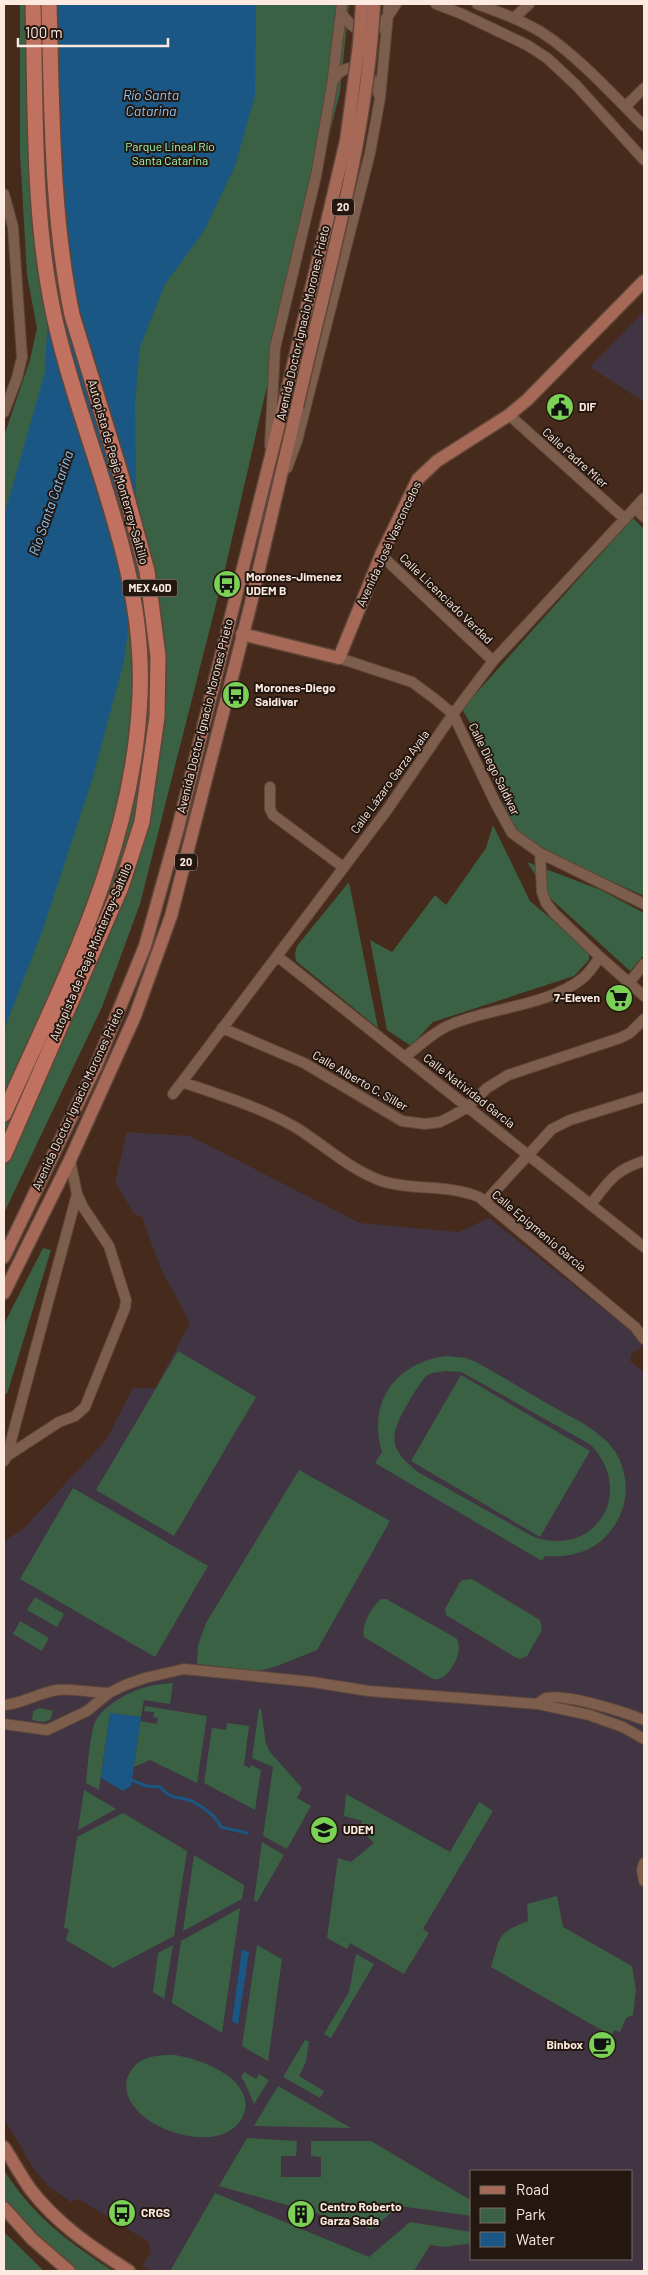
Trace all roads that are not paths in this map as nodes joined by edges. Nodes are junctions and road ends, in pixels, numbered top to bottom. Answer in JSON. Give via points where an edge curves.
{"nodes":[{"id":1,"x":33,"y":4,"type":"edge"},
{"id":2,"x":49,"y":4,"type":"edge"},
{"id":3,"x":362,"y":4,"type":"edge"},
{"id":4,"x":374,"y":4,"type":"edge"},
{"id":5,"x":388,"y":4,"type":"edge"},
{"id":6,"x":396,"y":4,"type":"edge"},
{"id":7,"x":436,"y":4,"type":"edge"},
{"id":8,"x":477,"y":4,"type":"edge"},
{"id":9,"x":528,"y":4,"type":"edge"},
{"id":10,"x":342,"y":9,"type":"edge"},
{"id":11,"x":387,"y":18,"type":"junction"},
{"id":12,"x":514,"y":18,"type":"junction"},
{"id":13,"x":332,"y":85,"type":"junction"},
{"id":14,"x":644,"y":88,"type":"edge"},
{"id":15,"x":380,"y":98,"type":"junction"},
{"id":16,"x":626,"y":107,"type":"junction"},
{"id":17,"x":644,"y":126,"type":"edge"},
{"id":18,"x":644,"y":160,"type":"edge"},
{"id":19,"x":4,"y":194,"type":"edge"},
{"id":20,"x":644,"y":281,"type":"edge"},
{"id":21,"x":291,"y":405,"type":"junction"},
{"id":22,"x":4,"y":412,"type":"edge"},
{"id":23,"x":509,"y":415,"type":"junction"},
{"id":24,"x":270,"y":466,"type":"junction"},
{"id":25,"x":279,"y":482,"type":"junction"},
{"id":26,"x":644,"y":498,"type":"edge"},
{"id":27,"x":635,"y":508,"type":"junction"},
{"id":28,"x":644,"y":517,"type":"edge"},
{"id":29,"x":625,"y":519,"type":"junction"},
{"id":30,"x":381,"y":555,"type":"junction"},
{"id":31,"x":242,"y":634,"type":"junction"},
{"id":32,"x":339,"y":658,"type":"junction"},
{"id":33,"x":493,"y":661,"type":"junction"},
{"id":34,"x":453,"y":714,"type":"junction"},
{"id":35,"x":270,"y":787,"type":"dead end"},
{"id":36,"x":540,"y":853,"type":"junction"},
{"id":37,"x":343,"y":867,"type":"junction"},
{"id":38,"x":644,"y":904,"type":"edge"},
{"id":39,"x":277,"y":956,"type":"junction"},
{"id":40,"x":600,"y":957,"type":"junction"},
{"id":41,"x":644,"y":964,"type":"edge"},
{"id":42,"x":629,"y":983,"type":"junction"},
{"id":43,"x":644,"y":996,"type":"edge"},
{"id":44,"x":644,"y":1019,"type":"edge"},
{"id":45,"x":222,"y":1028,"type":"junction"},
{"id":46,"x":405,"y":1057,"type":"junction"},
{"id":47,"x":182,"y":1082,"type":"junction"},
{"id":48,"x":173,"y":1094,"type":"dead end"},
{"id":49,"x":644,"y":1097,"type":"edge"},
{"id":50,"x":469,"y":1106,"type":"junction"},
{"id":51,"x":4,"y":1114,"type":"edge"},
{"id":52,"x":528,"y":1154,"type":"junction"},
{"id":53,"x":4,"y":1155,"type":"edge"},
{"id":54,"x":70,"y":1160,"type":"junction"},
{"id":55,"x":644,"y":1161,"type":"edge"},
{"id":56,"x":77,"y":1194,"type":"junction"},
{"id":57,"x":485,"y":1202,"type":"junction"},
{"id":58,"x":592,"y":1204,"type":"junction"},
{"id":59,"x":644,"y":1247,"type":"edge"},
{"id":60,"x":4,"y":1257,"type":"edge"},
{"id":61,"x":5,"y":1292,"type":"edge"},
{"id":62,"x":644,"y":1339,"type":"edge"},
{"id":63,"x":5,"y":1459,"type":"edge"},
{"id":64,"x":109,"y":1693,"type":"junction"},
{"id":65,"x":538,"y":1704,"type":"junction"},
{"id":66,"x":4,"y":1705,"type":"edge"},
{"id":67,"x":644,"y":1720,"type":"edge"},
{"id":68,"x":4,"y":1724,"type":"edge"},
{"id":69,"x":644,"y":1739,"type":"edge"},
{"id":70,"x":644,"y":1863,"type":"edge"},
{"id":71,"x":644,"y":1881,"type":"edge"},
{"id":72,"x":4,"y":2147,"type":"edge"},
{"id":73,"x":4,"y":2208,"type":"edge"},
{"id":74,"x":69,"y":2271,"type":"edge"},
{"id":75,"x":129,"y":2271,"type":"edge"}],
"edges":[{"from":1,"to":51,"type":"highway","name":"Autopista de Peaje Monterrey-Saltillo","number":"MEX 40D","via":[[40,206],[46,276],[71,377],[120,535],[139,630],[140,696],[132,777],[107,874],[88,926]]},
{"from":2,"to":53,"type":"highway","name":"Autopista de Peaje Monterrey-Saltillo","number":"MEX 40D","via":[[52,137],[59,233],[68,293],[147,571],[158,656],[157,717],[142,822],[121,887]]},
{"from":3,"to":21,"type":"main road","name":"Avenida Doctor Ignacio Morones Prieto","number":"20","bridge":true,"via":[[346,141]]},
{"from":4,"to":21,"type":"main road","name":"Avenida Doctor Ignacio Morones Prieto","number":"20","bridge":true,"via":[[365,101],[355,157]]},
{"from":5,"to":11,"type":"street","name":"Avenida Doctor Ignacio Morones Prieto","number":"20"},
{"from":6,"to":11,"type":"street"},
{"from":7,"to":18,"type":"street","via":[[526,45],[547,58],[576,84]]},
{"from":8,"to":12,"type":"street"},
{"from":9,"to":12,"type":"street"},
{"from":10,"to":11,"type":"street","via":[[352,27],[365,33],[377,28]]},
{"from":10,"to":13,"type":"street","number":"20"},
{"from":11,"to":15,"type":"street","name":"Avenida Doctor Ignacio Morones Prieto","number":"20"},
{"from":12,"to":16,"type":"street","via":[[566,50]]},
{"from":13,"to":15,"type":"street","via":[[340,71],[356,67],[369,74]]},
{"from":13,"to":24,"type":"street","number":"20","via":[[316,176],[276,348]]},
{"from":14,"to":16,"type":"street"},
{"from":15,"to":25,"type":"street","name":"Avenida Doctor Ignacio Morones Prieto","number":"20","via":[[361,190],[297,441]]},
{"from":16,"to":17,"type":"street"},
{"from":19,"to":22,"type":"street","via":[[12,217],[22,357]]},
{"from":20,"to":23,"type":"main road","name":"Avenida José Vasconcelos"},
{"from":21,"to":24,"type":"main road","name":"Avenida Doctor Ignacio Morones Prieto","number":"20"},
{"from":21,"to":25,"type":"main road","name":"Avenida Doctor Ignacio Morones Prieto","number":"20"},
{"from":23,"to":29,"type":"street","name":"Calle Padre Mier"},
{"from":23,"to":30,"type":"main road","name":"Avenida José Vasconcelos","via":[[426,470],[412,487]]},
{"from":24,"to":60,"type":"main road","name":"Avenida Doctor Ignacio Morones Prieto","number":"20","via":[[145,946],[96,1066]]},
{"from":25,"to":31,"type":"main road","name":"Avenida Doctor Ignacio Morones Prieto","number":"20"},
{"from":26,"to":27,"type":"street","name":"Calle Lázaro Garza Ayala"},
{"from":27,"to":28,"type":"street"},
{"from":27,"to":29,"type":"street","name":"Calle Lázaro Garza Ayala"},
{"from":29,"to":33,"type":"street","name":"Calle Lázaro Garza Ayala"},
{"from":30,"to":32,"type":"main road","name":"Avenida José Vasconcelos"},
{"from":30,"to":33,"type":"street","name":"Calle Licenciado Verdad"},
{"from":31,"to":32,"type":"main road"},
{"from":31,"to":54,"type":"main road","name":"Avenida Doctor Ignacio Morones Prieto","number":"20","via":[[171,916],[135,1016]]},
{"from":32,"to":34,"type":"street","name":"Calle Diego Saldívar","via":[[412,682]]},
{"from":33,"to":34,"type":"street","name":"Calle Lázaro Garza Ayala"},
{"from":34,"to":36,"type":"street","name":"Calle Diego Saldívar","via":[[512,833]]},
{"from":34,"to":37,"type":"street","name":"Calle Lázaro Garza Ayala"},
{"from":35,"to":37,"type":"street","via":[[273,815]]},
{"from":36,"to":38,"type":"street","name":"Calle Diego Saldívar"},
{"from":36,"to":40,"type":"street","via":[[542,892],[546,903]]},
{"from":37,"to":39,"type":"street","name":"Calle Lázaro Garza Ayala"},
{"from":39,"to":45,"type":"street","name":"Calle Lázaro Garza Ayala"},
{"from":39,"to":46,"type":"street","name":"Calle Natividad García"},
{"from":40,"to":42,"type":"street"},
{"from":40,"to":46,"type":"street","via":[[584,977],[573,984],[538,999],[453,1024]]},
{"from":41,"to":42,"type":"street"},
{"from":42,"to":43,"type":"street"},
{"from":44,"to":50,"type":"street","name":"Calle Alberto C. Siller","via":[[620,1038],[508,1075],[487,1088]]},
{"from":45,"to":47,"type":"street","name":"Calle Lázaro Garza Ayala"},
{"from":45,"to":50,"type":"street","name":"Calle Alberto C. Siller","via":[[304,1063],[402,1120],[424,1124],[440,1122]]},
{"from":46,"to":50,"type":"street","name":"Calle Natividad García"},
{"from":47,"to":48,"type":"street","name":"Calle Lázaro Garza Ayala"},
{"from":47,"to":57,"type":"street","name":"Calle Epigmenio García","via":[[235,1100],[287,1123],[382,1181],[458,1190]]},
{"from":49,"to":52,"type":"street","via":[[561,1124]]},
{"from":50,"to":52,"type":"street","name":"Calle Natividad García"},
{"from":52,"to":57,"type":"street"},
{"from":52,"to":58,"type":"street","name":"Calle Natividad García"},
{"from":54,"to":56,"type":"street"},
{"from":54,"to":61,"type":"main road","name":"Avenida Doctor Ignacio Morones Prieto","number":"20"},
{"from":55,"to":58,"type":"street","via":[[626,1167],[612,1178]]},
{"from":56,"to":63,"type":"street"},
{"from":56,"to":63,"type":"street","via":[[108,1246],[126,1300],[125,1308],[85,1407]]},
{"from":57,"to":62,"type":"street","name":"Calle Epigmenio García","via":[[635,1327]]},
{"from":58,"to":59,"type":"street","name":"Calle Natividad García"},
{"from":64,"to":65,"type":"street","via":[[145,1678],[184,1669],[375,1692]]},
{"from":64,"to":66,"type":"street","via":[[60,1690]]},
{"from":64,"to":68,"type":"street","via":[[87,1711],[47,1730]]},
{"from":65,"to":67,"type":"street","via":[[545,1698],[566,1698]]},
{"from":65,"to":69,"type":"street","via":[[589,1715],[623,1727]]},
{"from":70,"to":71,"type":"street"},
{"from":72,"to":75,"type":"main road","via":[[32,2191],[54,2214],[89,2245]]},
{"from":73,"to":74,"type":"main road","via":[[32,2239]]}]}
